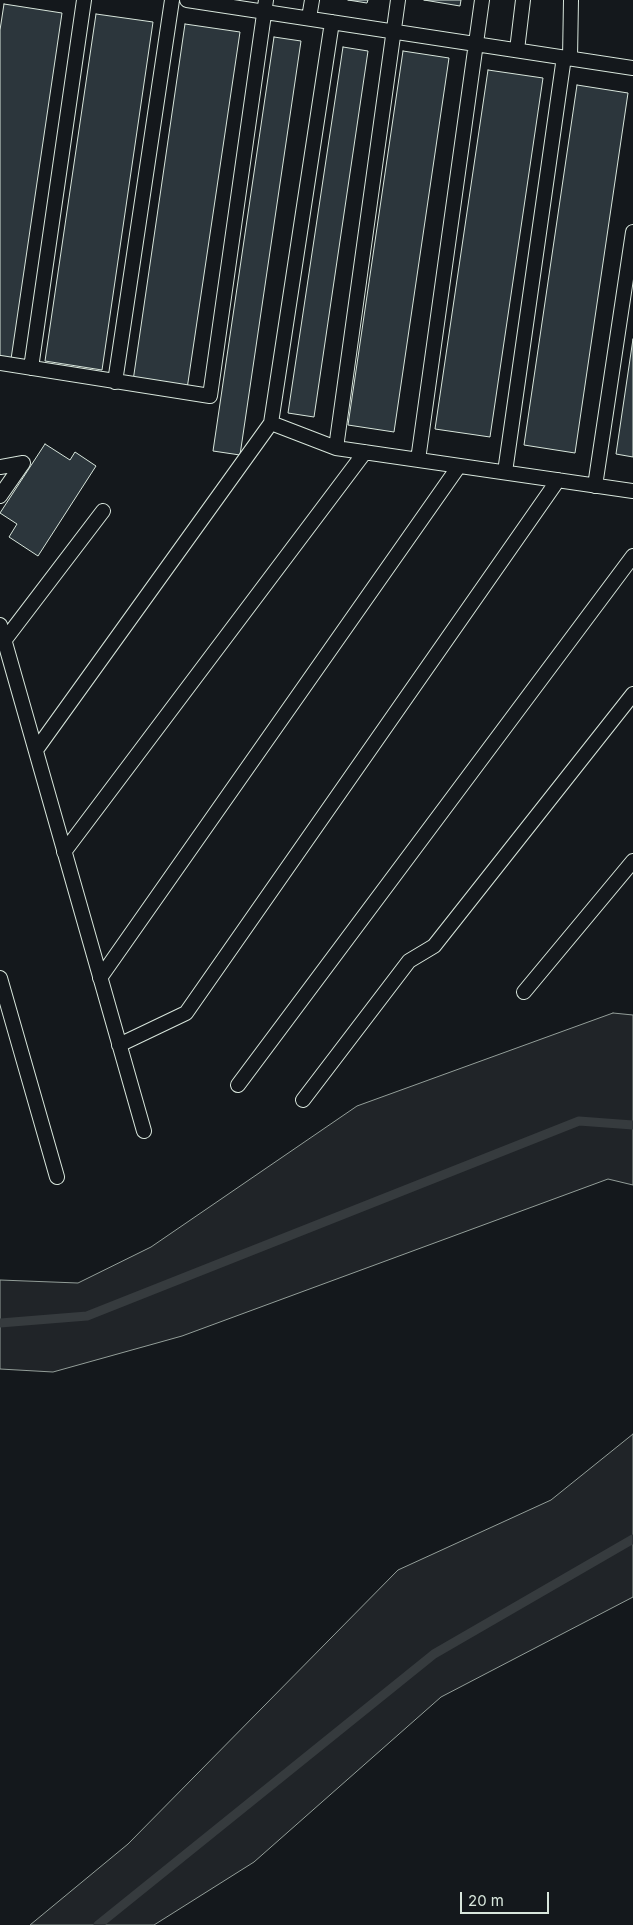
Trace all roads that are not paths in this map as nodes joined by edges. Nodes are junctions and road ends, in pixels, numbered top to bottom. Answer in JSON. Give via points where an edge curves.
{"nodes":[{"id":1,"x":84,"y":0,"type":"edge"},
{"id":2,"x":172,"y":0,"type":"edge"},
{"id":3,"x":187,"y":0,"type":"edge"},
{"id":4,"x":312,"y":0,"type":"edge"},
{"id":5,"x":398,"y":0,"type":"edge"},
{"id":6,"x":482,"y":0,"type":"edge"},
{"id":7,"x":522,"y":0,"type":"edge"},
{"id":8,"x":571,"y":0,"type":"edge"},
{"id":9,"x":265,"y":6,"type":"edge"},
{"id":10,"x":309,"y":18,"type":"junction"},
{"id":11,"x":332,"y":22,"type":"junction"},
{"id":12,"x":392,"y":31,"type":"junction"},
{"id":13,"x":475,"y":44,"type":"junction"},
{"id":14,"x":517,"y":50,"type":"junction"},
{"id":15,"x":567,"y":58,"type":"junction"},
{"id":16,"x":633,"y":68,"type":"edge"},
{"id":17,"x":633,"y":232,"type":"edge"},
{"id":18,"x":0,"y":363,"type":"edge"},
{"id":19,"x":31,"y":368,"type":"junction"},
{"id":20,"x":115,"y":382,"type":"junction"},
{"id":21,"x":271,"y":423,"type":"junction"},
{"id":22,"x":336,"y":448,"type":"junction"},
{"id":23,"x":365,"y":452,"type":"junction"},
{"id":24,"x":418,"y":460,"type":"junction"},
{"id":25,"x":459,"y":466,"type":"junction"},
{"id":26,"x":0,"y":467,"type":"edge"},
{"id":27,"x":505,"y":472,"type":"junction"},
{"id":28,"x":558,"y":480,"type":"junction"},
{"id":29,"x":595,"y":486,"type":"junction"},
{"id":30,"x":633,"y":491,"type":"edge"},
{"id":31,"x":0,"y":496,"type":"edge"},
{"id":32,"x":103,"y":511,"type":"dead end"},
{"id":33,"x":633,"y":556,"type":"edge"},
{"id":34,"x":0,"y":625,"type":"edge"},
{"id":35,"x":4,"y":641,"type":"junction"},
{"id":36,"x":633,"y":694,"type":"edge"},
{"id":37,"x":36,"y":750,"type":"junction"},
{"id":38,"x":64,"y":852,"type":"junction"},
{"id":39,"x":633,"y":861,"type":"edge"},
{"id":40,"x":0,"y":978,"type":"edge"},
{"id":41,"x":100,"y":978,"type":"junction"},
{"id":42,"x":524,"y":992,"type":"dead end"},
{"id":43,"x":119,"y":1045,"type":"junction"},
{"id":44,"x":238,"y":1085,"type":"dead end"},
{"id":45,"x":304,"y":1100,"type":"dead end"},
{"id":46,"x":144,"y":1131,"type":"dead end"},
{"id":47,"x":57,"y":1177,"type":"dead end"}],
"edges":[{"from":1,"to":19,"type":"lane"},
{"from":2,"to":20,"type":"lane"},
{"from":3,"to":9,"type":"lane"},
{"from":4,"to":10,"type":"lane"},
{"from":5,"to":12,"type":"lane"},
{"from":6,"to":13,"type":"lane"},
{"from":7,"to":14,"type":"lane"},
{"from":8,"to":15,"type":"lane"},
{"from":9,"to":10,"type":"lane"},
{"from":9,"to":20,"type":"lane","via":[[210,396]]},
{"from":10,"to":11,"type":"lane"},
{"from":11,"to":12,"type":"lane"},
{"from":11,"to":21,"type":"lane"},
{"from":12,"to":13,"type":"lane"},
{"from":12,"to":22,"type":"lane"},
{"from":13,"to":14,"type":"lane"},
{"from":13,"to":24,"type":"lane"},
{"from":14,"to":15,"type":"lane"},
{"from":15,"to":16,"type":"lane"},
{"from":15,"to":27,"type":"lane"},
{"from":17,"to":29,"type":"lane"},
{"from":18,"to":19,"type":"lane"},
{"from":19,"to":20,"type":"lane"},
{"from":21,"to":22,"type":"lane"},
{"from":21,"to":37,"type":"lane"},
{"from":22,"to":23,"type":"lane"},
{"from":23,"to":24,"type":"lane"},
{"from":23,"to":38,"type":"lane"},
{"from":24,"to":25,"type":"lane"},
{"from":25,"to":27,"type":"lane"},
{"from":25,"to":41,"type":"lane"},
{"from":26,"to":31,"type":"lane","via":[[22,463]]},
{"from":27,"to":28,"type":"lane"},
{"from":28,"to":29,"type":"lane"},
{"from":28,"to":43,"type":"lane","via":[[186,1013]]},
{"from":29,"to":30,"type":"lane"},
{"from":32,"to":35,"type":"lane"},
{"from":33,"to":44,"type":"lane"},
{"from":34,"to":35,"type":"lane"},
{"from":35,"to":37,"type":"lane"},
{"from":36,"to":45,"type":"lane","via":[[434,946],[409,960]]},
{"from":37,"to":38,"type":"lane"},
{"from":38,"to":41,"type":"lane"},
{"from":39,"to":42,"type":"lane"},
{"from":40,"to":47,"type":"lane"},
{"from":41,"to":43,"type":"lane"},
{"from":43,"to":46,"type":"lane"}]}
